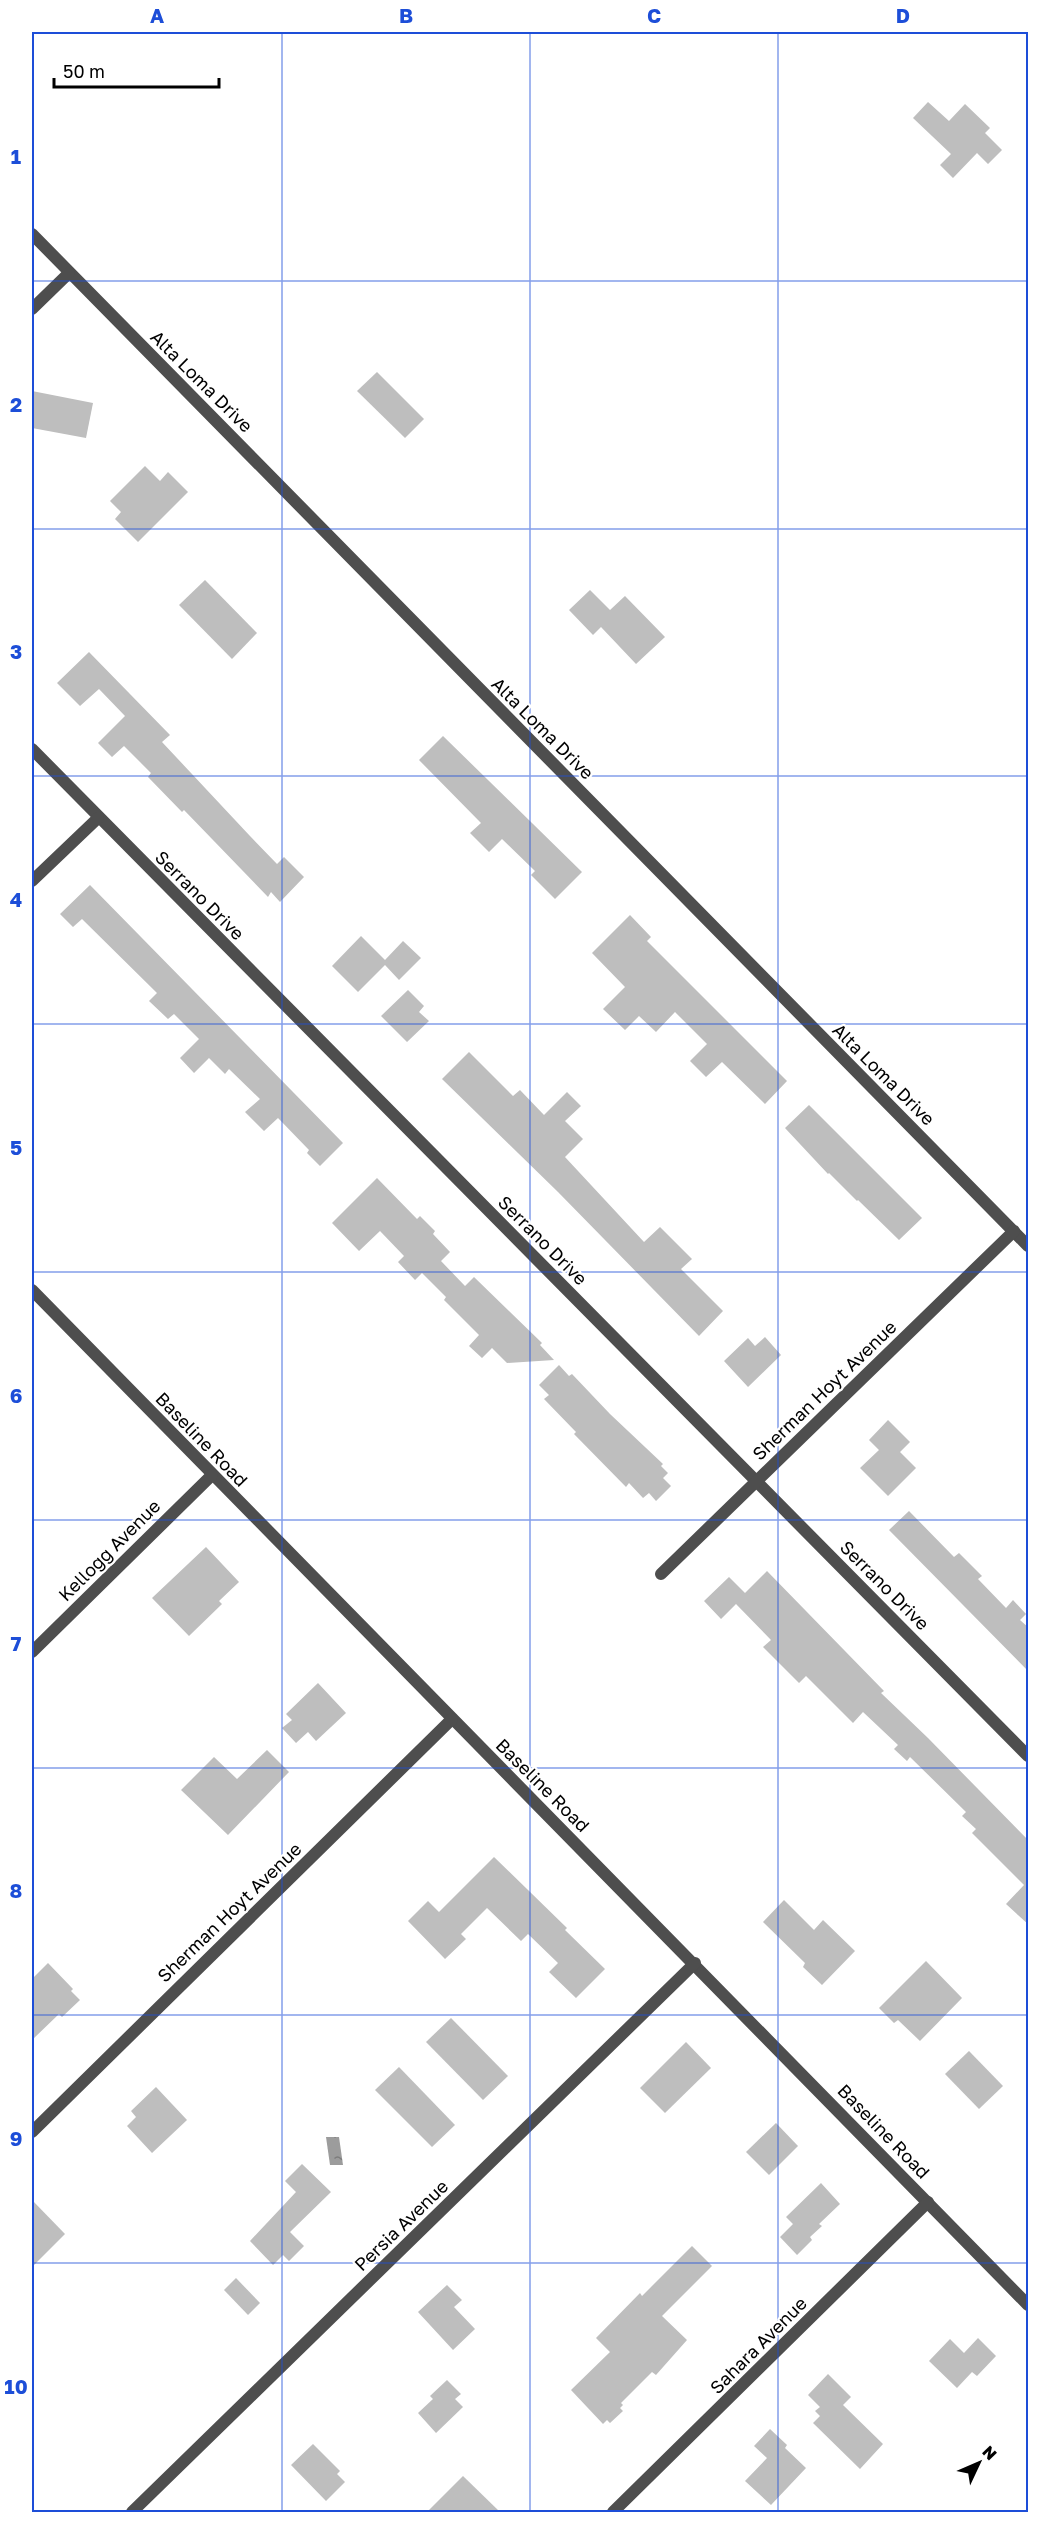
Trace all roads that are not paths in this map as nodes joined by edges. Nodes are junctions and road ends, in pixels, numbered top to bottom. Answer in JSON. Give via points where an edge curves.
{"nodes":[{"id":1,"x":32,"y":234,"type":"edge"},
{"id":2,"x":69,"y":273,"type":"junction"},
{"id":3,"x":32,"y":309,"type":"edge"},
{"id":4,"x":32,"y":749,"type":"edge"},
{"id":5,"x":98,"y":818,"type":"junction"},
{"id":6,"x":32,"y":881,"type":"edge"},
{"id":7,"x":1014,"y":1231,"type":"junction"},
{"id":8,"x":1029,"y":1246,"type":"edge"},
{"id":9,"x":32,"y":1290,"type":"edge"},
{"id":10,"x":212,"y":1474,"type":"junction"},
{"id":11,"x":757,"y":1480,"type":"junction"},
{"id":12,"x":661,"y":1575,"type":"dead end"},
{"id":13,"x":32,"y":1652,"type":"edge"},
{"id":14,"x":452,"y":1719,"type":"junction"},
{"id":15,"x":1029,"y":1756,"type":"edge"},
{"id":16,"x":695,"y":1964,"type":"junction"},
{"id":17,"x":32,"y":2132,"type":"edge"},
{"id":18,"x":928,"y":2202,"type":"junction"},
{"id":19,"x":1029,"y":2306,"type":"edge"},
{"id":20,"x":132,"y":2512,"type":"edge"},
{"id":21,"x":613,"y":2512,"type":"edge"}],
"edges":[{"from":1,"to":2,"type":"street","name":"Alta Loma Drive"},
{"from":2,"to":3,"type":"street"},
{"from":2,"to":7,"type":"street","name":"Alta Loma Drive"},
{"from":4,"to":5,"type":"street","name":"Serrano Drive"},
{"from":5,"to":6,"type":"street"},
{"from":5,"to":11,"type":"street","name":"Serrano Drive"},
{"from":7,"to":8,"type":"street","name":"Alta Loma Drive"},
{"from":7,"to":11,"type":"street","name":"Sherman Hoyt Avenue"},
{"from":9,"to":10,"type":"street","name":"Baseline Road"},
{"from":10,"to":13,"type":"street","name":"Kellogg Avenue"},
{"from":10,"to":14,"type":"street","name":"Baseline Road"},
{"from":11,"to":12,"type":"street","name":"Sherman Hoyt Avenue"},
{"from":11,"to":15,"type":"street","name":"Serrano Drive"},
{"from":14,"to":16,"type":"street","name":"Baseline Road"},
{"from":14,"to":17,"type":"street","name":"Sherman Hoyt Avenue"},
{"from":16,"to":18,"type":"street","name":"Baseline Road"},
{"from":16,"to":20,"type":"street","name":"Persia Avenue"},
{"from":18,"to":19,"type":"street","name":"Baseline Road"},
{"from":18,"to":21,"type":"street","name":"Sahara Avenue"}]}
